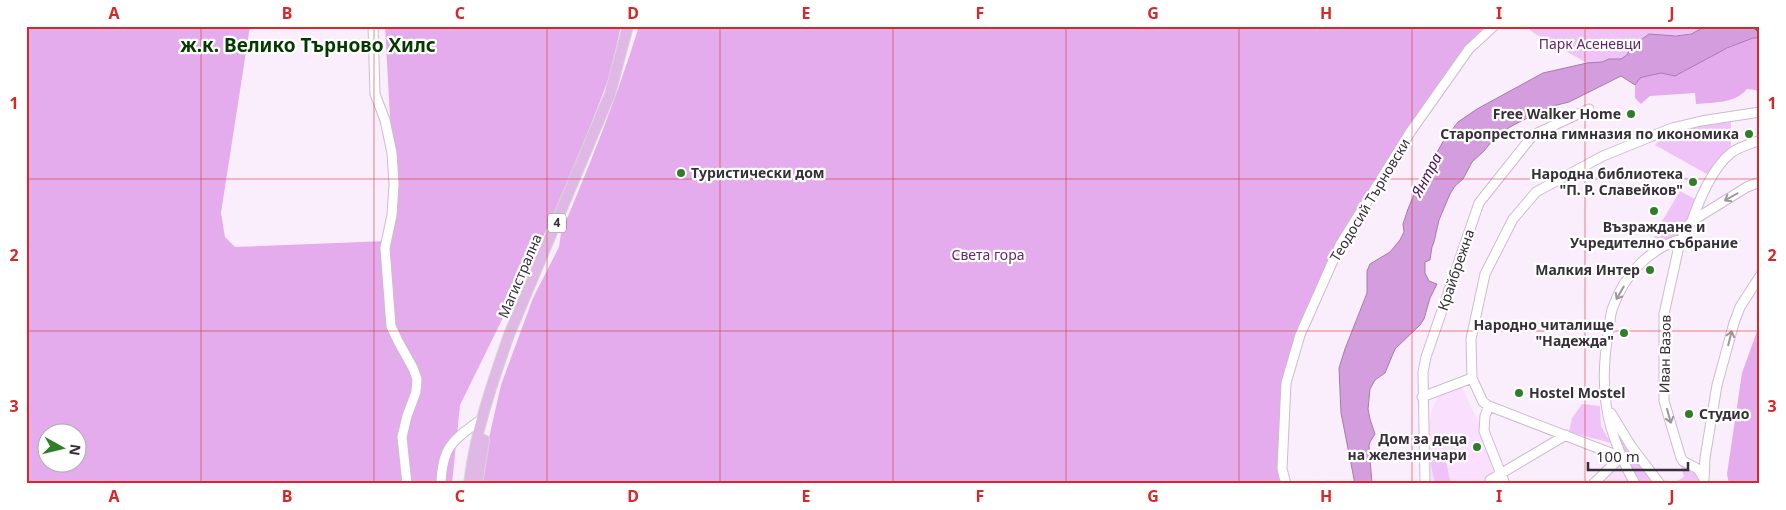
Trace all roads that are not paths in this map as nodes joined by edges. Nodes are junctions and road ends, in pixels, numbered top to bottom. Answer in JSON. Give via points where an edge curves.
{"nodes":[{"id":1,"x":372,"y":26,"type":"edge"},
{"id":2,"x":628,"y":26,"type":"edge"},
{"id":3,"x":632,"y":26,"type":"edge"},
{"id":4,"x":1494,"y":26,"type":"edge"},
{"id":5,"x":1589,"y":109,"type":"dead end"},
{"id":6,"x":1760,"y":112,"type":"edge"},
{"id":7,"x":1760,"y":140,"type":"edge"},
{"id":8,"x":1760,"y":182,"type":"edge"},
{"id":9,"x":1692,"y":221,"type":"junction"},
{"id":10,"x":1680,"y":243,"type":"junction"},
{"id":11,"x":1760,"y":276,"type":"edge"},
{"id":12,"x":1472,"y":378,"type":"junction"},
{"id":13,"x":1422,"y":397,"type":"junction"},
{"id":14,"x":1489,"y":406,"type":"junction"},
{"id":15,"x":1607,"y":406,"type":"junction"},
{"id":16,"x":482,"y":419,"type":"junction"},
{"id":17,"x":1566,"y":436,"type":"junction"},
{"id":18,"x":1621,"y":456,"type":"junction"},
{"id":19,"x":1705,"y":458,"type":"junction"},
{"id":20,"x":1692,"y":464,"type":"junction"},
{"id":21,"x":1500,"y":474,"type":"junction"},
{"id":22,"x":1490,"y":480,"type":"dead end"},
{"id":23,"x":1704,"y":481,"type":"edge"},
{"id":24,"x":407,"y":484,"type":"edge"},
{"id":25,"x":441,"y":484,"type":"edge"},
{"id":26,"x":470,"y":484,"type":"edge"},
{"id":27,"x":477,"y":484,"type":"edge"},
{"id":28,"x":1286,"y":484,"type":"edge"},
{"id":29,"x":1425,"y":484,"type":"edge"},
{"id":30,"x":1505,"y":484,"type":"edge"},
{"id":31,"x":1593,"y":484,"type":"edge"},
{"id":32,"x":1635,"y":484,"type":"edge"},
{"id":33,"x":1660,"y":484,"type":"edge"}],
"edges":[{"from":1,"to":24,"type":"street","via":[[375,94],[392,152],[394,184],[386,248],[391,326],[417,379],[402,437]]},
{"from":2,"to":16,"type":"main road","name":"Магистрална","number":"4","via":[[610,94],[509,335]]},
{"from":3,"to":27,"type":"main road","name":"Магистрална","number":"4","via":[[614,95],[503,370],[486,431]]},
{"from":4,"to":28,"type":"street","name":"Теодосий Търновски","via":[[1469,49],[1416,123],[1340,245],[1300,335],[1286,383],[1282,469]]},
{"from":5,"to":13,"type":"street","name":"Крайбрежна","via":[[1533,135],[1479,203],[1426,357]]},
{"from":6,"to":12,"type":"street","via":[[1672,128],[1603,156],[1536,192],[1513,219],[1485,274],[1471,339]]},
{"from":7,"to":9,"type":"street","via":[[1731,152],[1700,196]]},
{"from":8,"to":9,"type":"street","one_way":true},
{"from":9,"to":10,"type":"street","name":"Иван Вазов"},
{"from":10,"to":15,"type":"street","one_way":true,"via":[[1658,249],[1644,259],[1617,296],[1604,356]]},
{"from":10,"to":20,"type":"street","name":"Иван Вазов","one_way":true,"via":[[1664,314],[1664,401],[1681,458]]},
{"from":19,"to":11,"type":"street","one_way":true,"via":[[1717,385],[1734,323]]},
{"from":12,"to":13,"type":"street"},
{"from":12,"to":14,"type":"street","via":[[1483,402]]},
{"from":13,"to":29,"type":"street","name":"Крайбрежна"},
{"from":14,"to":17,"type":"street"},
{"from":14,"to":21,"type":"street","via":[[1484,430]]},
{"from":15,"to":18,"type":"street","via":[[1610,426]]},
{"from":15,"to":33,"type":"street","via":[[1631,446]]},
{"from":16,"to":25,"type":"street","via":[[460,435],[444,454]]},
{"from":16,"to":26,"type":"main road","name":"Магистрална","number":"4"},
{"from":17,"to":18,"type":"street"},
{"from":17,"to":21,"type":"street"},
{"from":18,"to":31,"type":"street"},
{"from":18,"to":32,"type":"street"},
{"from":19,"to":20,"type":"street"},
{"from":19,"to":23,"type":"street"},
{"from":20,"to":23,"type":"street","name":"Иван Вазов"},
{"from":21,"to":22,"type":"street"},
{"from":21,"to":30,"type":"street"}]}
